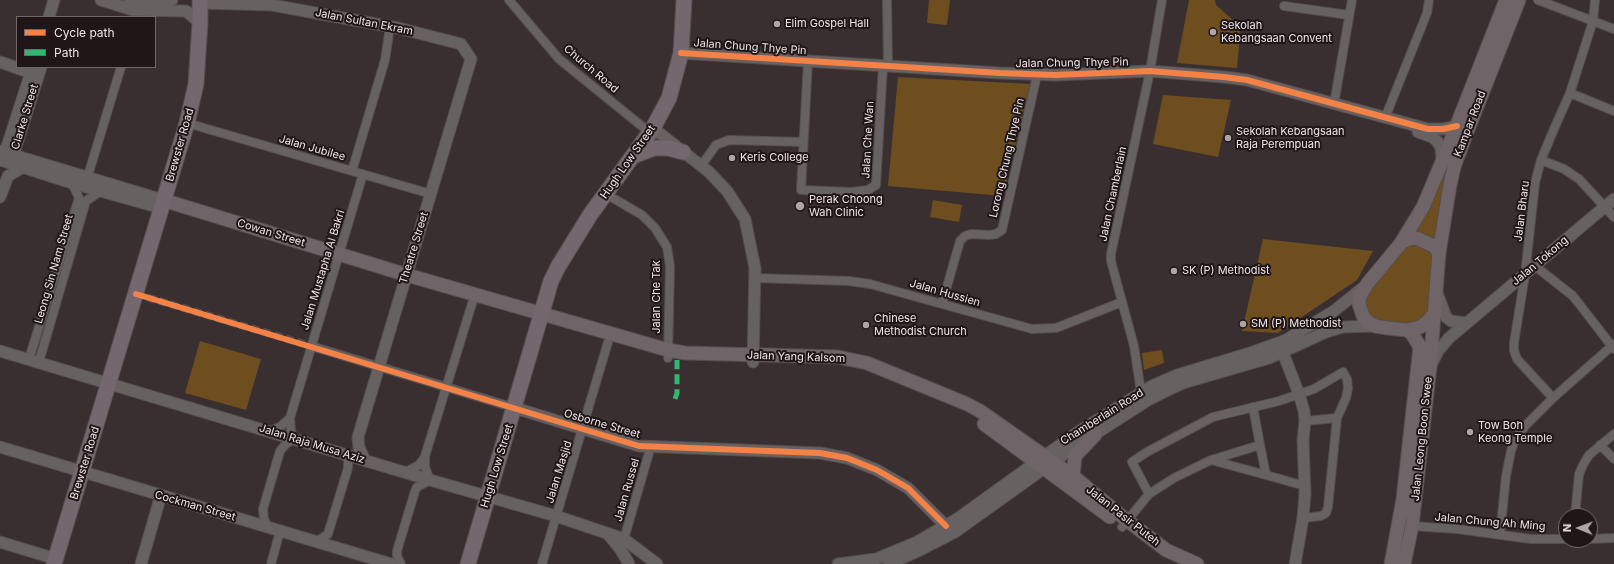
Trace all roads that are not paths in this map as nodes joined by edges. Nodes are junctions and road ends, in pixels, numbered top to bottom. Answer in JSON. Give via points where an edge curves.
{"nodes":[{"id":1,"x":54,"y":0,"type":"edge"},
{"id":2,"x":62,"y":0,"type":"edge"},
{"id":3,"x":101,"y":0,"type":"edge"},
{"id":4,"x":172,"y":0,"type":"edge"},
{"id":5,"x":509,"y":0,"type":"edge"},
{"id":6,"x":684,"y":0,"type":"edge"},
{"id":7,"x":887,"y":0,"type":"edge"},
{"id":8,"x":1162,"y":0,"type":"edge"},
{"id":9,"x":1352,"y":0,"type":"edge"},
{"id":10,"x":1429,"y":0,"type":"edge"},
{"id":11,"x":1506,"y":0,"type":"edge"},
{"id":12,"x":1519,"y":0,"type":"edge"},
{"id":13,"x":1538,"y":0,"type":"edge"},
{"id":14,"x":1594,"y":0,"type":"edge"},
{"id":15,"x":200,"y":2,"type":"edge"},
{"id":16,"x":1284,"y":6,"type":"dead end"},
{"id":17,"x":132,"y":7,"type":"edge"},
{"id":18,"x":1349,"y":14,"type":"junction"},
{"id":19,"x":49,"y":16,"type":"edge"},
{"id":20,"x":56,"y":16,"type":"edge"},
{"id":21,"x":1593,"y":21,"type":"junction"},
{"id":22,"x":200,"y":23,"type":"junction"},
{"id":23,"x":390,"y":27,"type":"junction"},
{"id":24,"x":1614,"y":29,"type":"edge"},
{"id":25,"x":681,"y":53,"type":"junction"},
{"id":26,"x":471,"y":59,"type":"joint"},
{"id":27,"x":808,"y":61,"type":"junction"},
{"id":28,"x":0,"y":62,"type":"edge"},
{"id":29,"x":16,"y":66,"type":"edge"},
{"id":30,"x":885,"y":66,"type":"junction"},
{"id":31,"x":121,"y":68,"type":"edge"},
{"id":32,"x":36,"y":70,"type":"edge"},
{"id":33,"x":1150,"y":71,"type":"junction"},
{"id":34,"x":1038,"y":75,"type":"junction"},
{"id":35,"x":1570,"y":93,"type":"junction"},
{"id":36,"x":1334,"y":104,"type":"junction"},
{"id":37,"x":1614,"y":111,"type":"edge"},
{"id":38,"x":1385,"y":118,"type":"junction"},
{"id":39,"x":187,"y":123,"type":"junction"},
{"id":40,"x":1457,"y":126,"type":"junction"},
{"id":41,"x":651,"y":130,"type":"junction"},
{"id":42,"x":804,"y":142,"type":"junction"},
{"id":43,"x":683,"y":152,"type":"junction"},
{"id":44,"x":5,"y":156,"type":"edge"},
{"id":45,"x":633,"y":156,"type":"junction"},
{"id":46,"x":1542,"y":160,"type":"junction"},
{"id":47,"x":1441,"y":164,"type":"junction"},
{"id":48,"x":701,"y":166,"type":"junction"},
{"id":49,"x":23,"y":167,"type":"junction"},
{"id":50,"x":352,"y":171,"type":"junction"},
{"id":51,"x":363,"y":174,"type":"junction"},
{"id":52,"x":85,"y":182,"type":"junction"},
{"id":53,"x":72,"y":183,"type":"junction"},
{"id":54,"x":101,"y":190,"type":"junction"},
{"id":55,"x":431,"y":194,"type":"junction"},
{"id":56,"x":606,"y":194,"type":"junction"},
{"id":57,"x":0,"y":197,"type":"edge"},
{"id":58,"x":1614,"y":199,"type":"edge"},
{"id":59,"x":162,"y":204,"type":"junction"},
{"id":60,"x":1605,"y":206,"type":"junction"},
{"id":61,"x":1614,"y":217,"type":"edge"},
{"id":62,"x":1401,"y":243,"type":"junction"},
{"id":63,"x":1440,"y":253,"type":"junction"},
{"id":64,"x":338,"y":258,"type":"junction"},
{"id":65,"x":1536,"y":266,"type":"junction"},
{"id":66,"x":1525,"y":275,"type":"junction"},
{"id":67,"x":405,"y":278,"type":"junction"},
{"id":68,"x":755,"y":278,"type":"junction"},
{"id":69,"x":1368,"y":283,"type":"junction"},
{"id":70,"x":1437,"y":293,"type":"junction"},
{"id":71,"x":474,"y":298,"type":"junction"},
{"id":72,"x":1122,"y":302,"type":"junction"},
{"id":73,"x":942,"y":304,"type":"junction"},
{"id":74,"x":1435,"y":313,"type":"junction"},
{"id":75,"x":541,"y":318,"type":"junction"},
{"id":76,"x":1466,"y":323,"type":"junction"},
{"id":77,"x":1375,"y":326,"type":"junction"},
{"id":78,"x":1407,"y":330,"type":"junction"},
{"id":79,"x":608,"y":342,"type":"junction"},
{"id":80,"x":311,"y":346,"type":"junction"},
{"id":81,"x":1613,"y":346,"type":"edge"},
{"id":82,"x":0,"y":350,"type":"edge"},
{"id":83,"x":1284,"y":353,"type":"junction"},
{"id":84,"x":668,"y":354,"type":"junction"},
{"id":85,"x":753,"y":358,"type":"junction"},
{"id":86,"x":34,"y":360,"type":"junction"},
{"id":87,"x":379,"y":367,"type":"junction"},
{"id":88,"x":1430,"y":367,"type":"junction"},
{"id":89,"x":109,"y":383,"type":"junction"},
{"id":90,"x":447,"y":387,"type":"junction"},
{"id":91,"x":1141,"y":392,"type":"junction"},
{"id":92,"x":1299,"y":394,"type":"junction"},
{"id":93,"x":1553,"y":398,"type":"junction"},
{"id":94,"x":1253,"y":407,"type":"junction"},
{"id":95,"x":515,"y":408,"type":"junction"},
{"id":96,"x":290,"y":418,"type":"junction"},
{"id":97,"x":1337,"y":418,"type":"junction"},
{"id":98,"x":1305,"y":421,"type":"junction"},
{"id":99,"x":582,"y":429,"type":"junction"},
{"id":100,"x":270,"y":431,"type":"junction"},
{"id":101,"x":1095,"y":434,"type":"junction"},
{"id":102,"x":1614,"y":434,"type":"edge"},
{"id":103,"x":358,"y":437,"type":"junction"},
{"id":104,"x":294,"y":439,"type":"junction"},
{"id":105,"x":1260,"y":444,"type":"junction"},
{"id":106,"x":1600,"y":445,"type":"junction"},
{"id":107,"x":651,"y":446,"type":"junction"},
{"id":108,"x":0,"y":447,"type":"edge"},
{"id":109,"x":343,"y":454,"type":"junction"},
{"id":110,"x":425,"y":456,"type":"junction"},
{"id":111,"x":1614,"y":459,"type":"edge"},
{"id":112,"x":365,"y":460,"type":"junction"},
{"id":113,"x":1211,"y":460,"type":"junction"},
{"id":114,"x":1044,"y":462,"type":"junction"},
{"id":115,"x":82,"y":472,"type":"junction"},
{"id":116,"x":406,"y":472,"type":"junction"},
{"id":117,"x":1266,"y":475,"type":"junction"},
{"id":118,"x":1073,"y":476,"type":"junction"},
{"id":119,"x":430,"y":480,"type":"junction"},
{"id":120,"x":1305,"y":486,"type":"junction"},
{"id":121,"x":1149,"y":494,"type":"junction"},
{"id":122,"x":161,"y":495,"type":"junction"},
{"id":123,"x":488,"y":497,"type":"junction"},
{"id":124,"x":1576,"y":508,"type":"edge"},
{"id":125,"x":556,"y":516,"type":"junction"},
{"id":126,"x":1302,"y":518,"type":"junction"},
{"id":127,"x":1125,"y":524,"type":"junction"},
{"id":128,"x":946,"y":526,"type":"junction"},
{"id":129,"x":1412,"y":526,"type":"junction"},
{"id":130,"x":268,"y":527,"type":"junction"},
{"id":131,"x":280,"y":531,"type":"junction"},
{"id":132,"x":608,"y":533,"type":"junction"},
{"id":133,"x":1500,"y":535,"type":"junction"},
{"id":134,"x":1614,"y":538,"type":"edge"},
{"id":135,"x":624,"y":539,"type":"junction"},
{"id":136,"x":1558,"y":539,"type":"edge"},
{"id":137,"x":1598,"y":539,"type":"edge"},
{"id":138,"x":0,"y":542,"type":"edge"},
{"id":139,"x":316,"y":542,"type":"junction"},
{"id":140,"x":55,"y":561,"type":"edge"},
{"id":141,"x":387,"y":563,"type":"edge"},
{"id":142,"x":141,"y":564,"type":"edge"},
{"id":143,"x":271,"y":564,"type":"edge"},
{"id":144,"x":401,"y":564,"type":"edge"},
{"id":145,"x":468,"y":564,"type":"edge"},
{"id":146,"x":542,"y":564,"type":"edge"},
{"id":147,"x":628,"y":564,"type":"edge"},
{"id":148,"x":657,"y":564,"type":"edge"},
{"id":149,"x":842,"y":564,"type":"edge"},
{"id":150,"x":889,"y":564,"type":"edge"},
{"id":151,"x":1176,"y":564,"type":"edge"},
{"id":152,"x":1196,"y":564,"type":"edge"},
{"id":153,"x":1295,"y":564,"type":"edge"},
{"id":154,"x":1391,"y":564,"type":"edge"},
{"id":155,"x":1404,"y":564,"type":"edge"}],
"edges":[{"from":1,"to":19,"type":"street"},
{"from":2,"to":20,"type":"street"},
{"from":3,"to":17,"type":"street"},
{"from":4,"to":17,"type":"street"},
{"from":5,"to":41,"type":"street","name":"Church Road","via":[[559,59]]},
{"from":6,"to":25,"type":"highway","name":"Hugh Low Street"},
{"from":7,"to":30,"type":"street"},
{"from":8,"to":33,"type":"street","name":"Jalan Chamberlain"},
{"from":9,"to":18,"type":"street"},
{"from":10,"to":38,"type":"street","via":[[1427,13]]},
{"from":11,"to":40,"type":"main road","name":"Kampar Road"},
{"from":12,"to":63,"type":"main road","name":"Kampar Road","via":[[1454,167]]},
{"from":13,"to":21,"type":"street"},
{"from":14,"to":21,"type":"street","name":"Jalan Bharu"},
{"from":15,"to":22,"type":"highway","name":"Brewster Road"},
{"from":15,"to":23,"type":"street","name":"Jalan Sultan Ekram","via":[[272,5]]},
{"from":16,"to":18,"type":"street"},
{"from":17,"to":22,"type":"street","via":[[186,11]]},
{"from":18,"to":36,"type":"street"},
{"from":21,"to":24,"type":"street"},
{"from":21,"to":35,"type":"street","name":"Jalan Bharu"},
{"from":22,"to":39,"type":"highway","name":"Brewster Road","via":[[196,84]]},
{"from":23,"to":26,"type":"street","name":"Jalan Sultan Ekram","via":[[461,44]]},
{"from":23,"to":50,"type":"street","via":[[385,60]]},
{"from":25,"to":27,"type":"street","name":"Jalan Chung Thye Pin"},
{"from":25,"to":41,"type":"highway","name":"Hugh Low Street","via":[[669,98]]},
{"from":26,"to":55,"type":"street","name":"Theatre Street"},
{"from":27,"to":30,"type":"street","name":"Jalan Chung Thye Pin"},
{"from":27,"to":42,"type":"street"},
{"from":28,"to":29,"type":"street"},
{"from":30,"to":34,"type":"street","name":"Jalan Chung Thye Pin"},
{"from":30,"to":42,"type":"street","name":"Jalan Che Wan","via":[[876,185],[868,190],[852,192],[801,190]]},
{"from":31,"to":52,"type":"street"},
{"from":32,"to":44,"type":"street","name":"Clarke Street"},
{"from":33,"to":34,"type":"street","name":"Jalan Chung Thye Pin"},
{"from":33,"to":36,"type":"street","name":"Jalan Chung Thye Pin","via":[[1247,80]]},
{"from":33,"to":72,"type":"street","name":"Jalan Chamberlain","via":[[1111,254]]},
{"from":34,"to":73,"type":"street","name":"Lorong Chung Thye Pin","via":[[1002,230],[989,235],[971,234],[960,240]]},
{"from":35,"to":37,"type":"street"},
{"from":35,"to":46,"type":"street","name":"Jalan Bharu"},
{"from":36,"to":38,"type":"street","name":"Jalan Chung Thye Pin"},
{"from":38,"to":40,"type":"street","name":"Jalan Chung Thye Pin","via":[[1428,129],[1443,130]]},
{"from":38,"to":47,"type":"street","name":"Jalan Chung Thye Pin","via":[[1398,127],[1437,141],[1441,148]]},
{"from":39,"to":50,"type":"street","name":"Jalan Jubilee"},
{"from":39,"to":59,"type":"highway","name":"Brewster Road"},
{"from":40,"to":47,"type":"main road","name":"Kampar Road"},
{"from":41,"to":43,"type":"street"},
{"from":41,"to":45,"type":"highway","name":"Hugh Low Street"},
{"from":42,"to":48,"type":"street","via":[[729,140],[716,145]]},
{"from":43,"to":45,"type":"highway","via":[[654,148]]},
{"from":43,"to":48,"type":"street"},
{"from":44,"to":49,"type":"street","name":"Cowan Street"},
{"from":44,"to":52,"type":"street","name":"Cowan Street"},
{"from":45,"to":56,"type":"highway","name":"Hugh Low Street"},
{"from":46,"to":60,"type":"street","via":[[1564,169],[1579,179]]},
{"from":46,"to":66,"type":"street","name":"Jalan Bharu","via":[[1535,183]]},
{"from":47,"to":62,"type":"main road","name":"Kampar Road","via":[[1423,207]]},
{"from":48,"to":68,"type":"street","via":[[726,191],[744,219],[754,259]]},
{"from":49,"to":53,"type":"street","name":"Cowan Street"},
{"from":49,"to":57,"type":"street","name":"Clarke Street","via":[[8,176]]},
{"from":50,"to":51,"type":"street","name":"Jalan Jubilee"},
{"from":51,"to":55,"type":"street","name":"Jalan Jubilee"},
{"from":51,"to":64,"type":"street","name":"Jalan Mustapha Al Bakri"},
{"from":52,"to":53,"type":"street","name":"Cowan Street"},
{"from":52,"to":54,"type":"street","name":"Cowan Street"},
{"from":52,"to":59,"type":"street","name":"Cowan Street"},
{"from":53,"to":86,"type":"street","name":"Leong Sin Nam Street","via":[[79,198]]},
{"from":54,"to":59,"type":"street","name":"Cowan Street"},
{"from":54,"to":86,"type":"street","name":"Leong Sin Nam Street","via":[[86,200]]},
{"from":55,"to":67,"type":"street","name":"Theatre Street"},
{"from":56,"to":75,"type":"highway","name":"Hugh Low Street","via":[[558,267],[551,281]]},
{"from":56,"to":84,"type":"street","name":"Jalan Che Tak","via":[[642,215],[655,228],[667,247],[670,266]]},
{"from":58,"to":60,"type":"street","name":"Jalan Tokong"},
{"from":59,"to":64,"type":"main road","name":"Cowan Street"},
{"from":59,"to":89,"type":"highway","name":"Brewster Road"},
{"from":60,"to":61,"type":"street"},
{"from":60,"to":65,"type":"street","name":"Jalan Tokong"},
{"from":62,"to":63,"type":"main road","via":[[1416,238],[1434,246]]},
{"from":62,"to":69,"type":"main road"},
{"from":63,"to":70,"type":"main road"},
{"from":64,"to":67,"type":"main road","name":"Cowan Street"},
{"from":64,"to":80,"type":"street","name":"Jalan Mustapha Al Bakri"},
{"from":65,"to":66,"type":"street","name":"Jalan Tokong"},
{"from":65,"to":81,"type":"street","via":[[1573,296]]},
{"from":66,"to":76,"type":"street","name":"Jalan Tokong"},
{"from":66,"to":93,"type":"street","name":"Jalan Bharu","via":[[1514,351],[1517,359]]},
{"from":67,"to":71,"type":"main road","name":"Cowan Street"},
{"from":67,"to":87,"type":"street","name":"Theatre Street"},
{"from":68,"to":73,"type":"street","name":"Jalan Hussien","via":[[842,280],[870,284]]},
{"from":68,"to":85,"type":"street"},
{"from":69,"to":77,"type":"main road","via":[[1360,296],[1360,310],[1368,322]]},
{"from":69,"to":91,"type":"street","name":"Chamberlain Road","via":[[1334,311],[1286,340],[1177,374]]},
{"from":70,"to":74,"type":"main road"},
{"from":70,"to":76,"type":"street","via":[[1446,317],[1451,321]]},
{"from":71,"to":75,"type":"main road","name":"Cowan Street"},
{"from":71,"to":90,"type":"street"},
{"from":72,"to":73,"type":"street","name":"Jalan Hussien","via":[[1068,324],[1041,330],[1023,328]]},
{"from":72,"to":91,"type":"street","name":"Jalan Chamberlain","via":[[1134,344]]},
{"from":74,"to":78,"type":"main road","via":[[1425,324]]},
{"from":74,"to":88,"type":"main road","name":"Jalan Leong Boon Swee"},
{"from":75,"to":79,"type":"main road","name":"Jalan Yang Kalsom"},
{"from":75,"to":84,"type":"main road","name":"Jalan Yang Kalsom"},
{"from":75,"to":95,"type":"highway","name":"Hugh Low Street"},
{"from":76,"to":88,"type":"street","name":"Jalan Tokong","via":[[1449,338]]},
{"from":77,"to":78,"type":"main road"},
{"from":77,"to":83,"type":"street","name":"Chamberlain Road","via":[[1343,327],[1326,332]]},
{"from":78,"to":154,"type":"main road","name":"Jalan Leong Boon Swee","via":[[1420,347],[1403,499]]},
{"from":79,"to":84,"type":"main road","name":"Jalan Yang Kalsom"},
{"from":79,"to":99,"type":"street","name":"Jalan Masjid"},
{"from":80,"to":87,"type":"street","name":"Osborne Street"},
{"from":80,"to":96,"type":"street","name":"Jalan Mustapha Al Bakri"},
{"from":81,"to":93,"type":"street"},
{"from":82,"to":86,"type":"street","name":"Jalan Raja Musa Aziz"},
{"from":83,"to":92,"type":"street"},
{"from":83,"to":101,"type":"street","name":"Chamberlain Road","via":[[1172,388],[1148,400]]},
{"from":84,"to":85,"type":"main road","name":"Jalan Yang Kalsom"},
{"from":85,"to":114,"type":"main road","name":"Jalan Yang Kalsom","via":[[849,358],[868,363],[894,378],[980,411]]},
{"from":86,"to":89,"type":"street","name":"Jalan Raja Musa Aziz"},
{"from":87,"to":90,"type":"street","name":"Osborne Street"},
{"from":87,"to":103,"type":"street","name":"Theatre Street"},
{"from":88,"to":129,"type":"main road","name":"Jalan Leong Boon Swee"},
{"from":89,"to":100,"type":"street","name":"Jalan Raja Musa Aziz"},
{"from":89,"to":115,"type":"highway","name":"Brewster Road"},
{"from":90,"to":95,"type":"street","name":"Osborne Street"},
{"from":90,"to":110,"type":"street"},
{"from":91,"to":114,"type":"street","name":"Chamberlain Road","via":[[1096,420]]},
{"from":92,"to":94,"type":"street"},
{"from":92,"to":97,"type":"street","via":[[1314,389],[1343,372],[1348,388]]},
{"from":92,"to":98,"type":"street"},
{"from":93,"to":133,"type":"street","via":[[1515,439],[1506,476]]},
{"from":94,"to":105,"type":"street"},
{"from":94,"to":121,"type":"street","via":[[1213,417],[1132,462]]},
{"from":95,"to":99,"type":"street","name":"Osborne Street"},
{"from":95,"to":123,"type":"highway","name":"Hugh Low Street"},
{"from":96,"to":100,"type":"street","via":[[280,427]]},
{"from":96,"to":104,"type":"street","name":"Jalan Mustapha Al Bakri"},
{"from":97,"to":98,"type":"street"},
{"from":97,"to":126,"type":"street","via":[[1326,513]]},
{"from":98,"to":120,"type":"street"},
{"from":99,"to":107,"type":"street","name":"Osborne Street","via":[[629,443]]},
{"from":99,"to":125,"type":"street","name":"Jalan Masjid"},
{"from":100,"to":104,"type":"street","name":"Jalan Raja Musa Aziz"},
{"from":101,"to":114,"type":"street","name":"Chamberlain Road"},
{"from":101,"to":118,"type":"main road","via":[[1075,456]]},
{"from":102,"to":106,"type":"street"},
{"from":103,"to":109,"type":"street"},
{"from":103,"to":112,"type":"street","via":[[359,448]]},
{"from":104,"to":109,"type":"street","name":"Jalan Raja Musa Aziz"},
{"from":104,"to":130,"type":"street","via":[[282,447],[278,458],[263,509]]},
{"from":105,"to":113,"type":"street"},
{"from":105,"to":117,"type":"street"},
{"from":106,"to":111,"type":"street"},
{"from":106,"to":124,"type":"street","via":[[1589,455],[1579,474]]},
{"from":107,"to":128,"type":"street","name":"Osborne Street","via":[[820,453],[847,458],[876,470],[908,488]]},
{"from":107,"to":135,"type":"street","name":"Jalan Russel"},
{"from":108,"to":115,"type":"street","name":"Cockman Street"},
{"from":109,"to":112,"type":"street","name":"Jalan Raja Musa Aziz"},
{"from":109,"to":139,"type":"street","via":[[348,468],[328,534]]},
{"from":110,"to":116,"type":"street","via":[[419,465]]},
{"from":110,"to":119,"type":"street","via":[[425,467]]},
{"from":112,"to":116,"type":"street","name":"Jalan Raja Musa Aziz"},
{"from":113,"to":117,"type":"street"},
{"from":113,"to":121,"type":"street","via":[[1174,478]]},
{"from":114,"to":118,"type":"main road","name":"Jalan Pasir Puteh"},
{"from":114,"to":127,"type":"main road","name":"Jalan Pasir Puteh"},
{"from":114,"to":128,"type":"street","name":"Chamberlain Road"},
{"from":114,"to":150,"type":"street","name":"Chamberlain Road","via":[[955,532]]},
{"from":115,"to":122,"type":"street","name":"Cockman Street"},
{"from":115,"to":140,"type":"highway","name":"Brewster Road"},
{"from":116,"to":119,"type":"street","name":"Jalan Raja Musa Aziz"},
{"from":117,"to":120,"type":"street"},
{"from":118,"to":127,"type":"main road","name":"Jalan Pasir Puteh"},
{"from":119,"to":123,"type":"street","name":"Jalan Raja Musa Aziz"},
{"from":119,"to":144,"type":"street","via":[[417,487],[415,491],[397,551]]},
{"from":120,"to":126,"type":"street"},
{"from":121,"to":127,"type":"street"},
{"from":122,"to":130,"type":"street","name":"Cockman Street"},
{"from":122,"to":142,"type":"street"},
{"from":123,"to":125,"type":"street","name":"Jalan Raja Musa Aziz"},
{"from":123,"to":145,"type":"highway","name":"Hugh Low Street"},
{"from":125,"to":132,"type":"street","name":"Jalan Raja Musa Aziz"},
{"from":125,"to":146,"type":"street","name":"Jalan Masjid"},
{"from":126,"to":153,"type":"street"},
{"from":127,"to":151,"type":"main road","name":"Jalan Pasir Puteh","via":[[1163,557]]},
{"from":127,"to":152,"type":"main road","name":"Jalan Pasir Puteh","via":[[1166,550]]},
{"from":128,"to":149,"type":"street","name":"Chamberlain Road","via":[[884,557]]},
{"from":129,"to":133,"type":"street","name":"Jalan Chung Ah Ming"},
{"from":129,"to":155,"type":"main road","name":"Jalan Leong Boon Swee"},
{"from":130,"to":131,"type":"street","name":"Cockman Street"},
{"from":131,"to":139,"type":"street","name":"Cockman Street"},
{"from":131,"to":143,"type":"street"},
{"from":132,"to":135,"type":"street","name":"Jalan Raja Musa Aziz"},
{"from":132,"to":147,"type":"street"},
{"from":133,"to":136,"type":"street","name":"Jalan Chung Ah Ming"},
{"from":134,"to":137,"type":"street"},
{"from":135,"to":148,"type":"street"},
{"from":138,"to":140,"type":"street"},
{"from":139,"to":141,"type":"street","name":"Cockman Street"}]}
